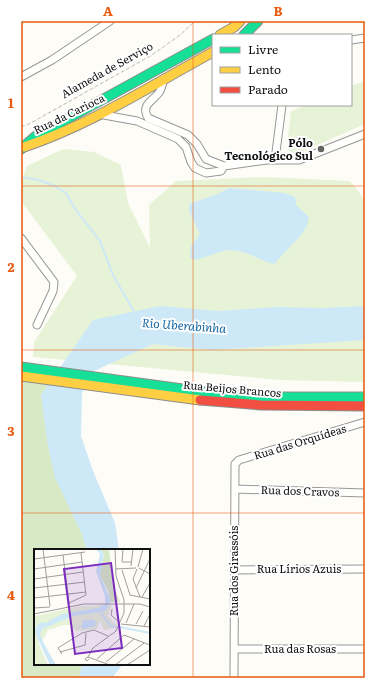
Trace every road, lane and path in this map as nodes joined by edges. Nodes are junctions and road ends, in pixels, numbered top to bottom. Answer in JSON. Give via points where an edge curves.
{"nodes":[{"id":1,"x":110,"y":21,"type":"edge"},
{"id":2,"x":195,"y":21,"type":"edge"},
{"id":3,"x":240,"y":21,"type":"edge"},
{"id":4,"x":258,"y":21,"type":"edge"},
{"id":5,"x":222,"y":34,"type":"edge"},
{"id":6,"x":245,"y":34,"type":"edge"},
{"id":7,"x":365,"y":38,"type":"edge"},
{"id":8,"x":212,"y":40,"type":"edge"},
{"id":9,"x":352,"y":40,"type":"edge"},
{"id":10,"x":212,"y":53,"type":"edge"},
{"id":11,"x":21,"y":77,"type":"edge"},
{"id":12,"x":164,"y":78,"type":"junction"},
{"id":13,"x":282,"y":106,"type":"edge"},
{"id":14,"x":101,"y":112,"type":"junction"},
{"id":15,"x":21,"y":126,"type":"edge"},
{"id":16,"x":162,"y":128,"type":"junction"},
{"id":17,"x":365,"y":134,"type":"edge"},
{"id":18,"x":22,"y":148,"type":"edge"},
{"id":19,"x":275,"y":160,"type":"junction"},
{"id":20,"x":224,"y":166,"type":"junction"},
{"id":21,"x":21,"y":238,"type":"edge"},
{"id":22,"x":37,"y":325,"type":"dead end"},
{"id":23,"x":24,"y":370,"type":"edge"},
{"id":24,"x":98,"y":382,"type":"junction"},
{"id":25,"x":365,"y":396,"type":"edge"},
{"id":26,"x":365,"y":406,"type":"edge"},
{"id":27,"x":365,"y":422,"type":"edge"},
{"id":28,"x":235,"y":464,"type":"joint"},
{"id":29,"x":235,"y":489,"type":"junction"},
{"id":30,"x":365,"y":493,"type":"edge"},
{"id":31,"x":365,"y":569,"type":"edge"},
{"id":32,"x":234,"y":570,"type":"junction"},
{"id":33,"x":234,"y":649,"type":"junction"},
{"id":34,"x":365,"y":649,"type":"edge"},
{"id":35,"x":234,"y":678,"type":"edge"}],
"edges":[{"from":1,"to":11,"type":"street","via":[[52,60]]},
{"from":2,"to":15,"type":"path","name":"Alameda de Serviço","via":[[152,55],[29,124]]},
{"from":3,"to":5,"type":"main road"},
{"from":4,"to":6,"type":"main road"},
{"from":7,"to":9,"type":"street"},
{"from":8,"to":18,"type":"main road","name":"Rua da Carioca","via":[[36,136]]},
{"from":10,"to":12,"type":"main road","name":"Rua da Carioca"},
{"from":12,"to":14,"type":"main road","name":"Rua da Carioca"},
{"from":12,"to":16,"type":"street","via":[[160,91],[148,102],[145,110],[150,120]]},
{"from":13,"to":19,"type":"street"},
{"from":14,"to":16,"type":"street","via":[[108,116]]},
{"from":14,"to":18,"type":"main road","name":"Rua da Carioca","via":[[51,138]]},
{"from":16,"to":20,"type":"street","via":[[191,138],[206,158]]},
{"from":16,"to":20,"type":"street","via":[[181,142],[198,170],[210,173],[221,171]]},
{"from":17,"to":19,"type":"street","via":[[306,159]]},
{"from":19,"to":20,"type":"street"},
{"from":21,"to":22,"type":"street","via":[[54,282],[53,291]]},
{"from":23,"to":24,"type":"main road"},
{"from":23,"to":24,"type":"main road","via":[[32,378]]},
{"from":24,"to":25,"type":"main road","via":[[261,397]]},
{"from":24,"to":26,"type":"main road","name":"Rua Beijos Brancos","via":[[212,402]]},
{"from":27,"to":28,"type":"street","name":"Rua das Orquídeas","via":[[239,460]]},
{"from":28,"to":29,"type":"street","name":"Rua dos Girassóis"},
{"from":29,"to":30,"type":"street","name":"Rua dos Cravos"},
{"from":29,"to":32,"type":"street","name":"Rua dos Girassóis"},
{"from":31,"to":32,"type":"street","name":"Rua Lírios Azuis"},
{"from":32,"to":33,"type":"street","name":"Rua dos Girassóis"},
{"from":33,"to":34,"type":"street","name":"Rua das Rosas"},
{"from":33,"to":35,"type":"street","name":"Rua dos Girassóis"}]}
